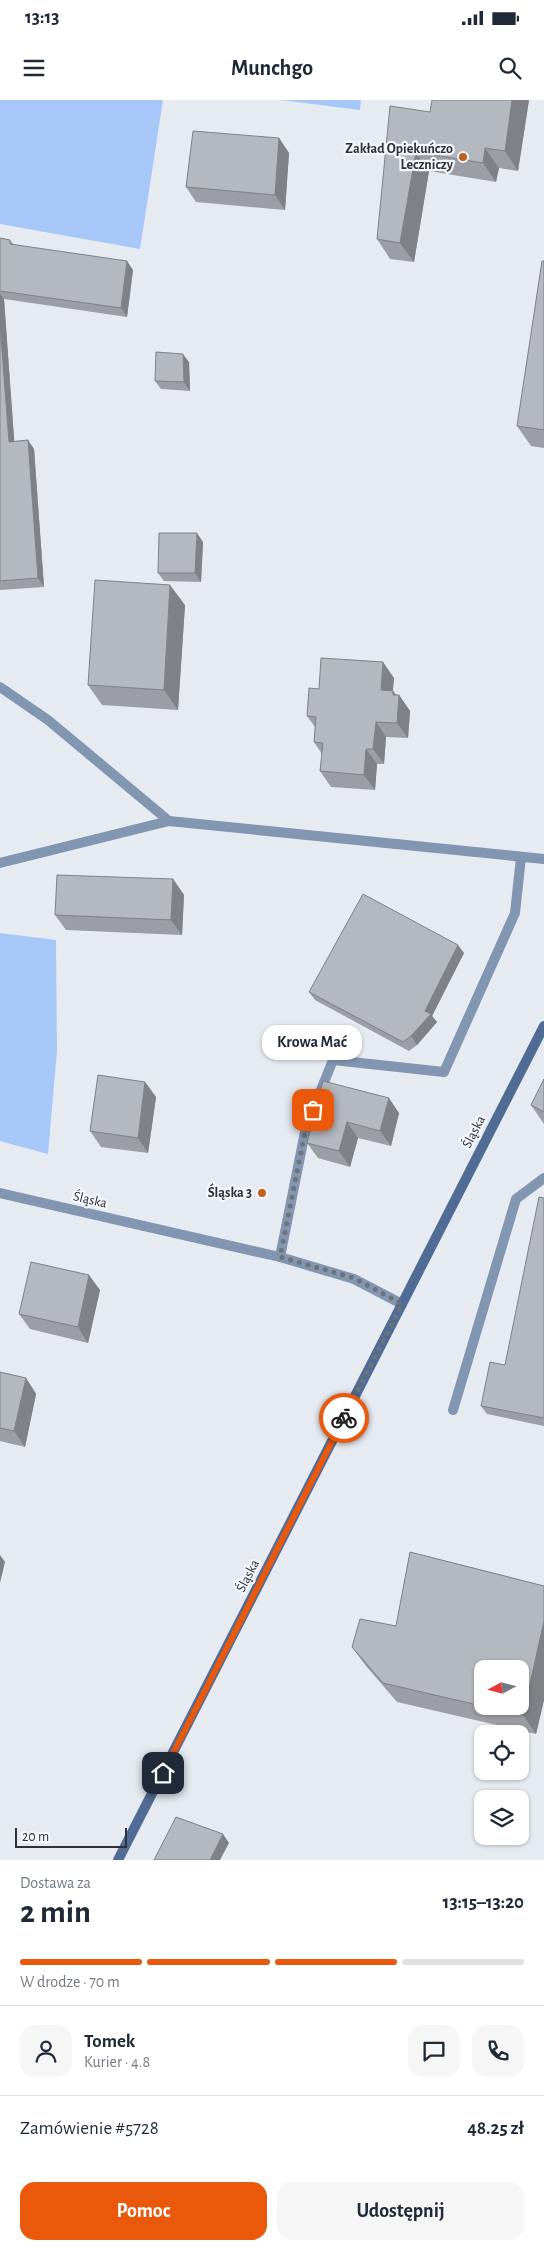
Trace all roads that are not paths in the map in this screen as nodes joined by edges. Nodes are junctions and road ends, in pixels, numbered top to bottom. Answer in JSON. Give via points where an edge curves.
{"nodes":[{"id":1,"x":0,"y":687,"type":"edge"},
{"id":2,"x":169,"y":821,"type":"junction"},
{"id":3,"x":521,"y":857,"type":"junction"},
{"id":4,"x":544,"y":860,"type":"edge"},
{"id":5,"x":0,"y":863,"type":"edge"},
{"id":6,"x":544,"y":1026,"type":"edge"},
{"id":7,"x":544,"y":1178,"type":"edge"},
{"id":8,"x":0,"y":1194,"type":"edge"},
{"id":9,"x":280,"y":1257,"type":"junction"},
{"id":10,"x":402,"y":1304,"type":"junction"},
{"id":11,"x":454,"y":1410,"type":"dead end"},
{"id":12,"x":118,"y":1860,"type":"edge"}],
"edges":[{"from":1,"to":2,"type":"street","via":[[48,720]]},
{"from":2,"to":3,"type":"street"},
{"from":2,"to":5,"type":"street"},
{"from":3,"to":4,"type":"street"},
{"from":3,"to":9,"type":"street","via":[[515,913],[444,1072],[333,1060],[306,1127]]},
{"from":6,"to":10,"type":"main road","name":"Śląska"},
{"from":7,"to":11,"type":"street","via":[[516,1199]]},
{"from":8,"to":9,"type":"street","name":"Śląska"},
{"from":9,"to":10,"type":"street","name":"Śląska","via":[[354,1278]]},
{"from":10,"to":12,"type":"main road","name":"Śląska"}]}
